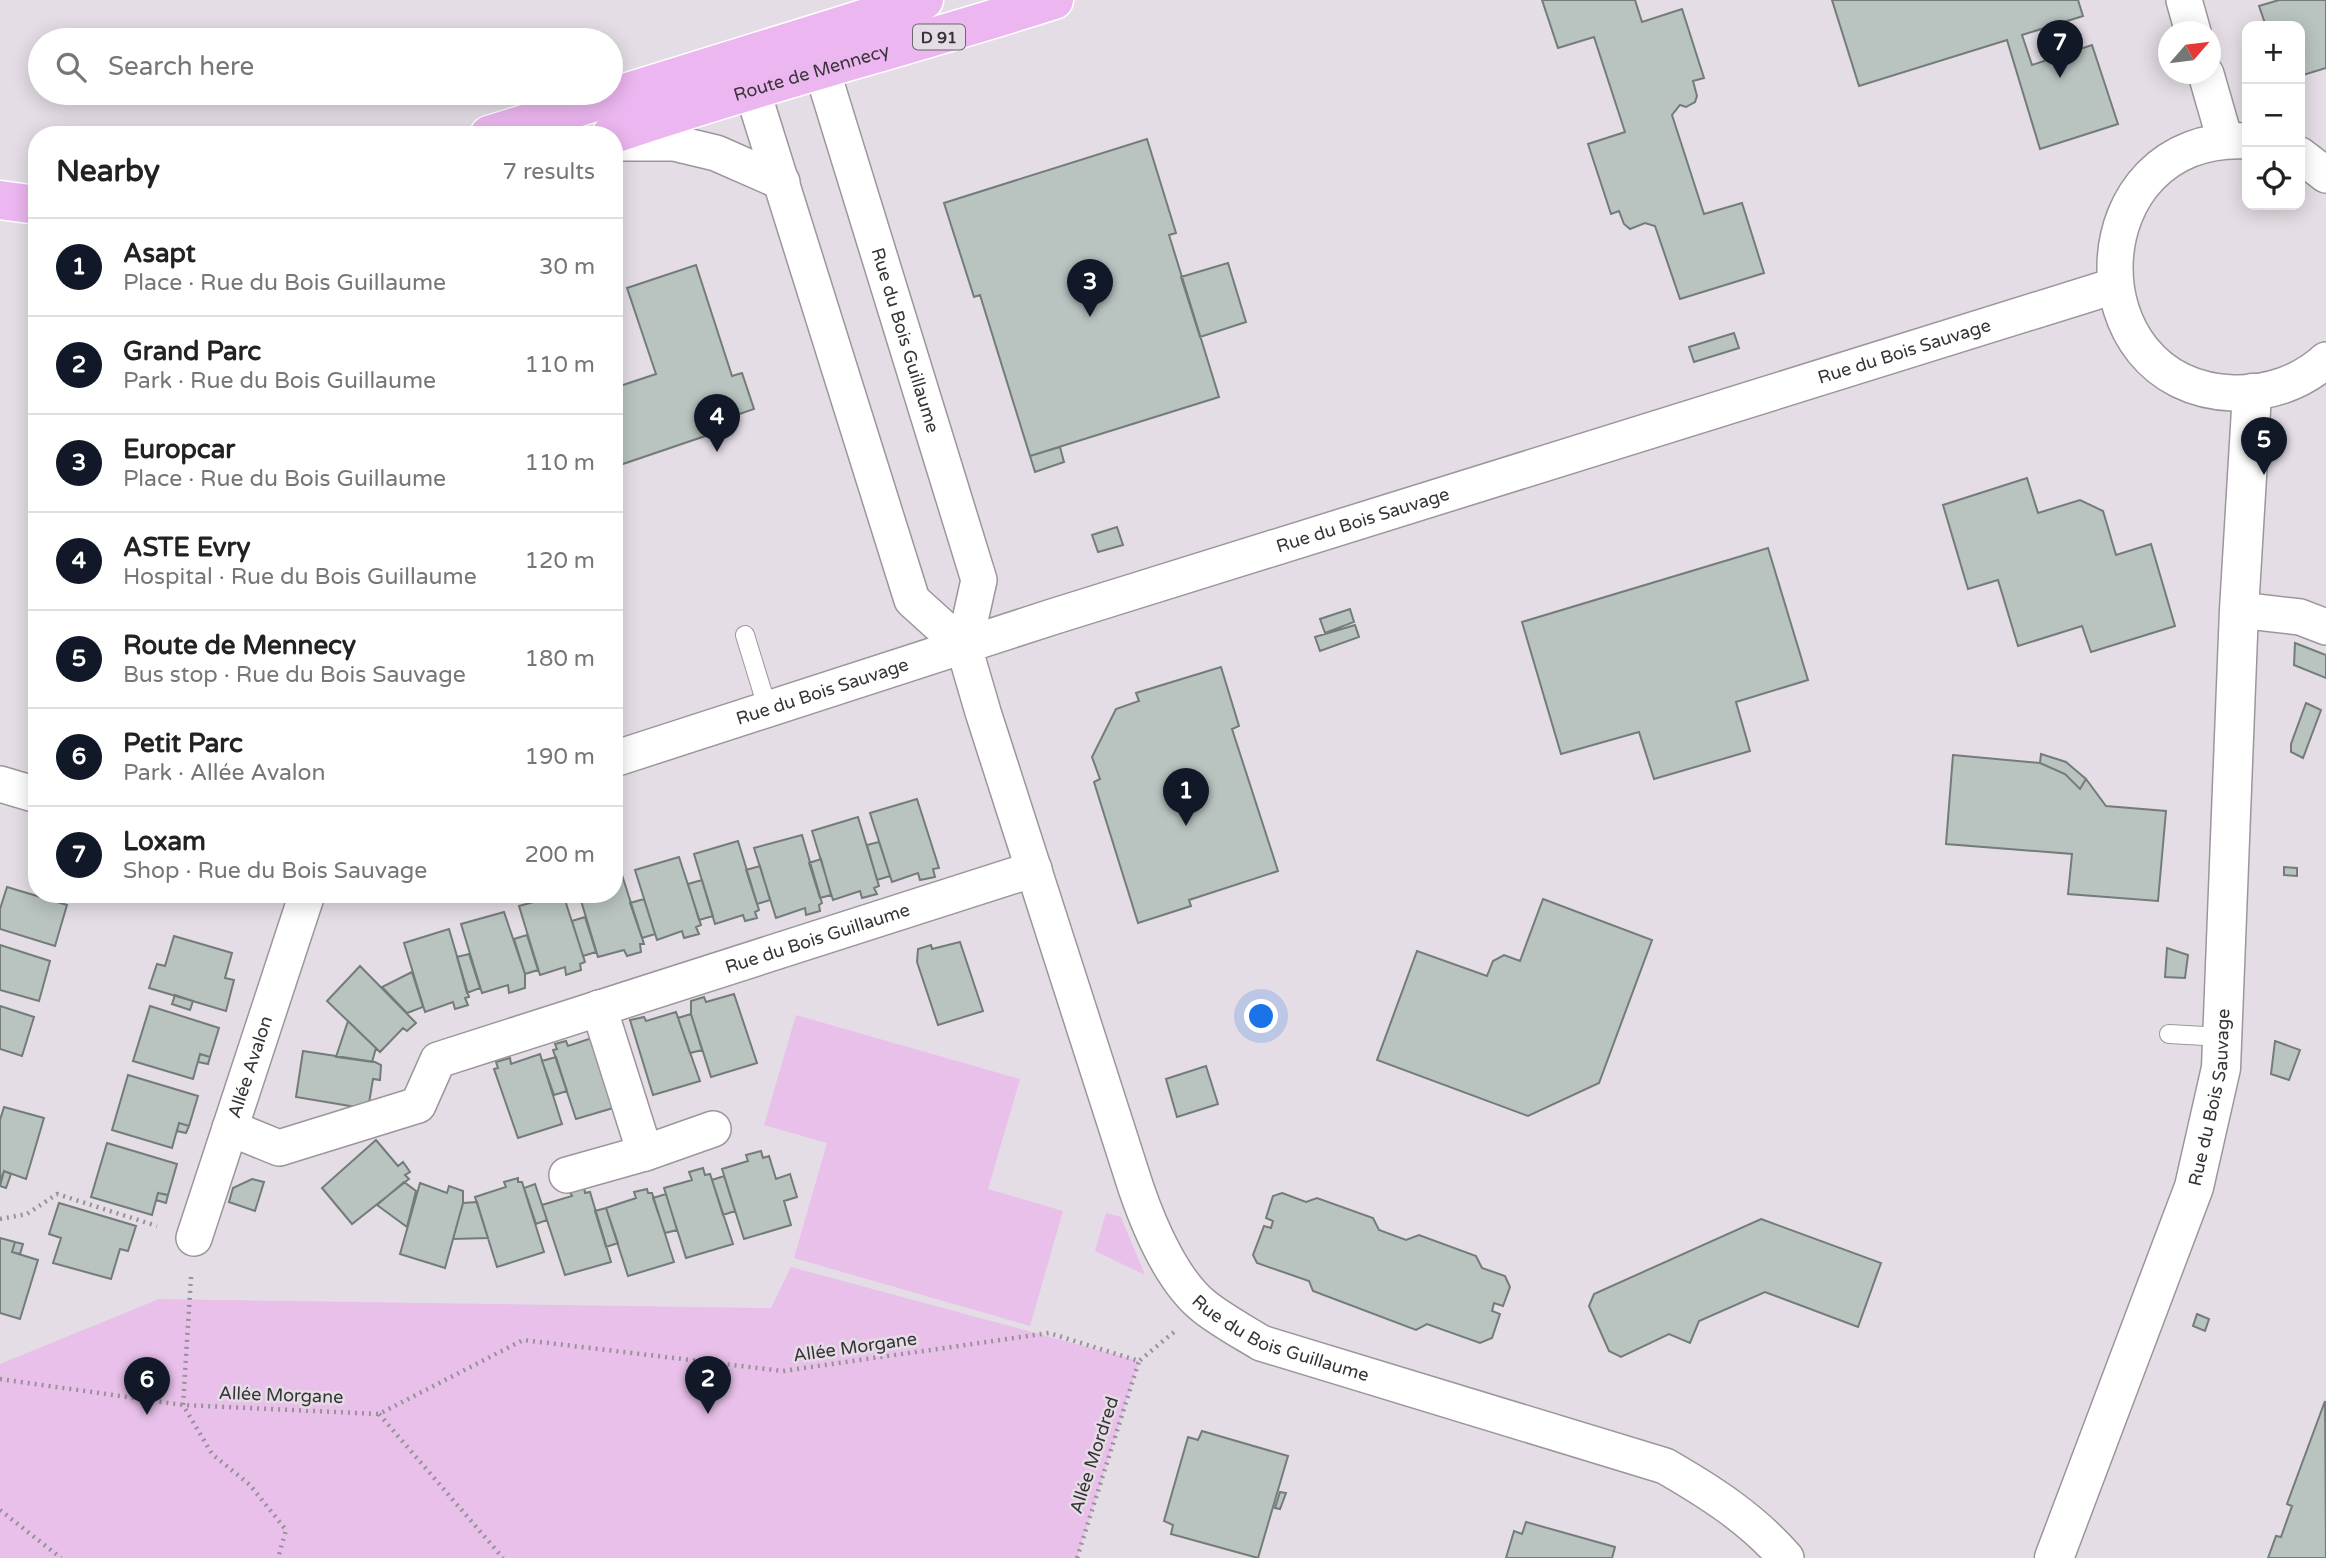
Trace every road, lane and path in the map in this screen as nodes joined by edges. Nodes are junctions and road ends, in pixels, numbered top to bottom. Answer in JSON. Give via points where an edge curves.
{"nodes":[{"id":1,"x":924,"y":0,"type":"edge"},
{"id":2,"x":1054,"y":0,"type":"edge"},
{"id":3,"x":2184,"y":0,"type":"edge"},
{"id":4,"x":2190,"y":21,"type":"edge"},
{"id":5,"x":811,"y":36,"type":"junction"},
{"id":6,"x":822,"y":72,"type":"junction"},
{"id":7,"x":748,"y":74,"type":"junction"},
{"id":8,"x":2210,"y":84,"type":"edge"},
{"id":9,"x":623,"y":103,"type":"edge"},
{"id":10,"x":616,"y":105,"type":"edge"},
{"id":11,"x":527,"y":126,"type":"edge"},
{"id":12,"x":623,"y":131,"type":"edge"},
{"id":13,"x":2236,"y":141,"type":"edge"},
{"id":14,"x":623,"y":143,"type":"edge"},
{"id":15,"x":2305,"y":159,"type":"edge"},
{"id":16,"x":2326,"y":175,"type":"edge"},
{"id":17,"x":782,"y":182,"type":"junction"},
{"id":18,"x":2114,"y":286,"type":"junction"},
{"id":19,"x":2326,"y":359,"type":"edge"},
{"id":20,"x":2252,"y":393,"type":"junction"},
{"id":21,"x":2239,"y":610,"type":"junction"},
{"id":22,"x":2326,"y":627,"type":"edge"},
{"id":23,"x":745,"y":635,"type":"dead end"},
{"id":24,"x":964,"y":647,"type":"junction"},
{"id":25,"x":768,"y":710,"type":"junction"},
{"id":26,"x":623,"y":756,"type":"edge"},
{"id":27,"x":0,"y":784,"type":"edge"},
{"id":28,"x":28,"y":792,"type":"edge"},
{"id":29,"x":1034,"y":869,"type":"junction"},
{"id":30,"x":304,"y":903,"type":"edge"},
{"id":31,"x":599,"y":1008,"type":"junction"},
{"id":32,"x":2169,"y":1034,"type":"dead end"},
{"id":33,"x":2222,"y":1037,"type":"junction"},
{"id":34,"x":230,"y":1128,"type":"junction"},
{"id":35,"x":713,"y":1129,"type":"dead end"},
{"id":36,"x":645,"y":1153,"type":"junction"},
{"id":37,"x":567,"y":1175,"type":"dead end"},
{"id":38,"x":0,"y":1219,"type":"edge"},
{"id":39,"x":194,"y":1238,"type":"junction"},
{"id":40,"x":1204,"y":1306,"type":"junction"},
{"id":41,"x":1139,"y":1361,"type":"junction"},
{"id":42,"x":0,"y":1379,"type":"edge"},
{"id":43,"x":183,"y":1405,"type":"junction"},
{"id":44,"x":379,"y":1413,"type":"junction"},
{"id":45,"x":0,"y":1510,"type":"edge"},
{"id":46,"x":61,"y":1558,"type":"edge"},
{"id":47,"x":278,"y":1558,"type":"edge"},
{"id":48,"x":503,"y":1558,"type":"edge"},
{"id":49,"x":1077,"y":1558,"type":"edge"},
{"id":50,"x":1786,"y":1558,"type":"edge"},
{"id":51,"x":2054,"y":1558,"type":"edge"}],
"edges":[{"from":1,"to":5,"type":"main road","name":"Route de Mennecy","number":"D 91"},
{"from":2,"to":6,"type":"main road","name":"Route de Mennecy","number":"D 91"},
{"from":3,"to":4,"type":"street"},
{"from":5,"to":6,"type":"street","name":"Rue du Bois Guillaume"},
{"from":5,"to":7,"type":"main road","name":"Route de Mennecy","number":"D 91"},
{"from":6,"to":7,"type":"main road","name":"Route de Mennecy","number":"D 91"},
{"from":6,"to":24,"type":"street","name":"Rue du Bois Guillaume","via":[[979,580]]},
{"from":7,"to":9,"type":"main road","name":"Route de Mennecy","number":"D 91"},
{"from":7,"to":12,"type":"main road","name":"Route de Mennecy","number":"D 91","via":[[701,104]]},
{"from":7,"to":17,"type":"street"},
{"from":8,"to":13,"type":"street"},
{"from":10,"to":11,"type":"main road","name":"Route de Mennecy","number":"D 91"},
{"from":13,"to":18,"type":"street","via":[[2186,151],[2152,174],[2127,207],[2114,246]]},
{"from":14,"to":17,"type":"street","via":[[674,143],[716,153]]},
{"from":15,"to":16,"type":"street"},
{"from":17,"to":24,"type":"street","via":[[912,600]]},
{"from":18,"to":20,"type":"street","via":[[2134,336],[2162,367],[2200,386]]},
{"from":18,"to":24,"type":"street","name":"Rue du Bois Sauvage"},
{"from":19,"to":20,"type":"street","via":[[2291,383]]},
{"from":20,"to":21,"type":"main road","name":"Rue du Bois Sauvage"},
{"from":21,"to":22,"type":"street","via":[[2300,617]]},
{"from":21,"to":33,"type":"main road","name":"Rue du Bois Sauvage"},
{"from":23,"to":25,"type":"lane"},
{"from":24,"to":25,"type":"street","name":"Rue du Bois Sauvage"},
{"from":24,"to":29,"type":"street","name":"Rue du Bois Guillaume"},
{"from":25,"to":26,"type":"street","name":"Rue du Bois Sauvage"},
{"from":27,"to":28,"type":"street"},
{"from":29,"to":31,"type":"street","name":"Rue du Bois Guillaume"},
{"from":29,"to":40,"type":"street","name":"Rue du Bois Guillaume","via":[[1148,1223],[1168,1261]]},
{"from":30,"to":34,"type":"street","name":"Allée Avalon"},
{"from":31,"to":34,"type":"street","name":"Rue du Bois Guillaume","via":[[438,1060],[418,1105],[279,1148]]},
{"from":31,"to":36,"type":"street"},
{"from":32,"to":33,"type":"lane"},
{"from":33,"to":51,"type":"main road","name":"Rue du Bois Sauvage","via":[[2221,1068],[2193,1186]]},
{"from":34,"to":39,"type":"street","name":"Allée Avalon"},
{"from":35,"to":36,"type":"street"},
{"from":36,"to":37,"type":"street"},
{"from":38,"to":39,"type":"path","via":[[27,1214],[57,1194]]},
{"from":39,"to":43,"type":"path"},
{"from":40,"to":41,"type":"path"},
{"from":40,"to":50,"type":"street","name":"Rue du Bois Guillaume","via":[[1261,1343],[1665,1466],[1720,1497]]},
{"from":41,"to":44,"type":"path","name":"Allée Morgane","via":[[1049,1333],[783,1371],[523,1340]]},
{"from":41,"to":49,"type":"path","name":"Allée Mordred"},
{"from":42,"to":43,"type":"path","name":"Allée Morgane"},
{"from":43,"to":44,"type":"path","name":"Allée Morgane"},
{"from":43,"to":47,"type":"path","via":[[212,1454],[250,1485],[286,1530]]},
{"from":44,"to":48,"type":"path"},
{"from":45,"to":46,"type":"path"}]}
